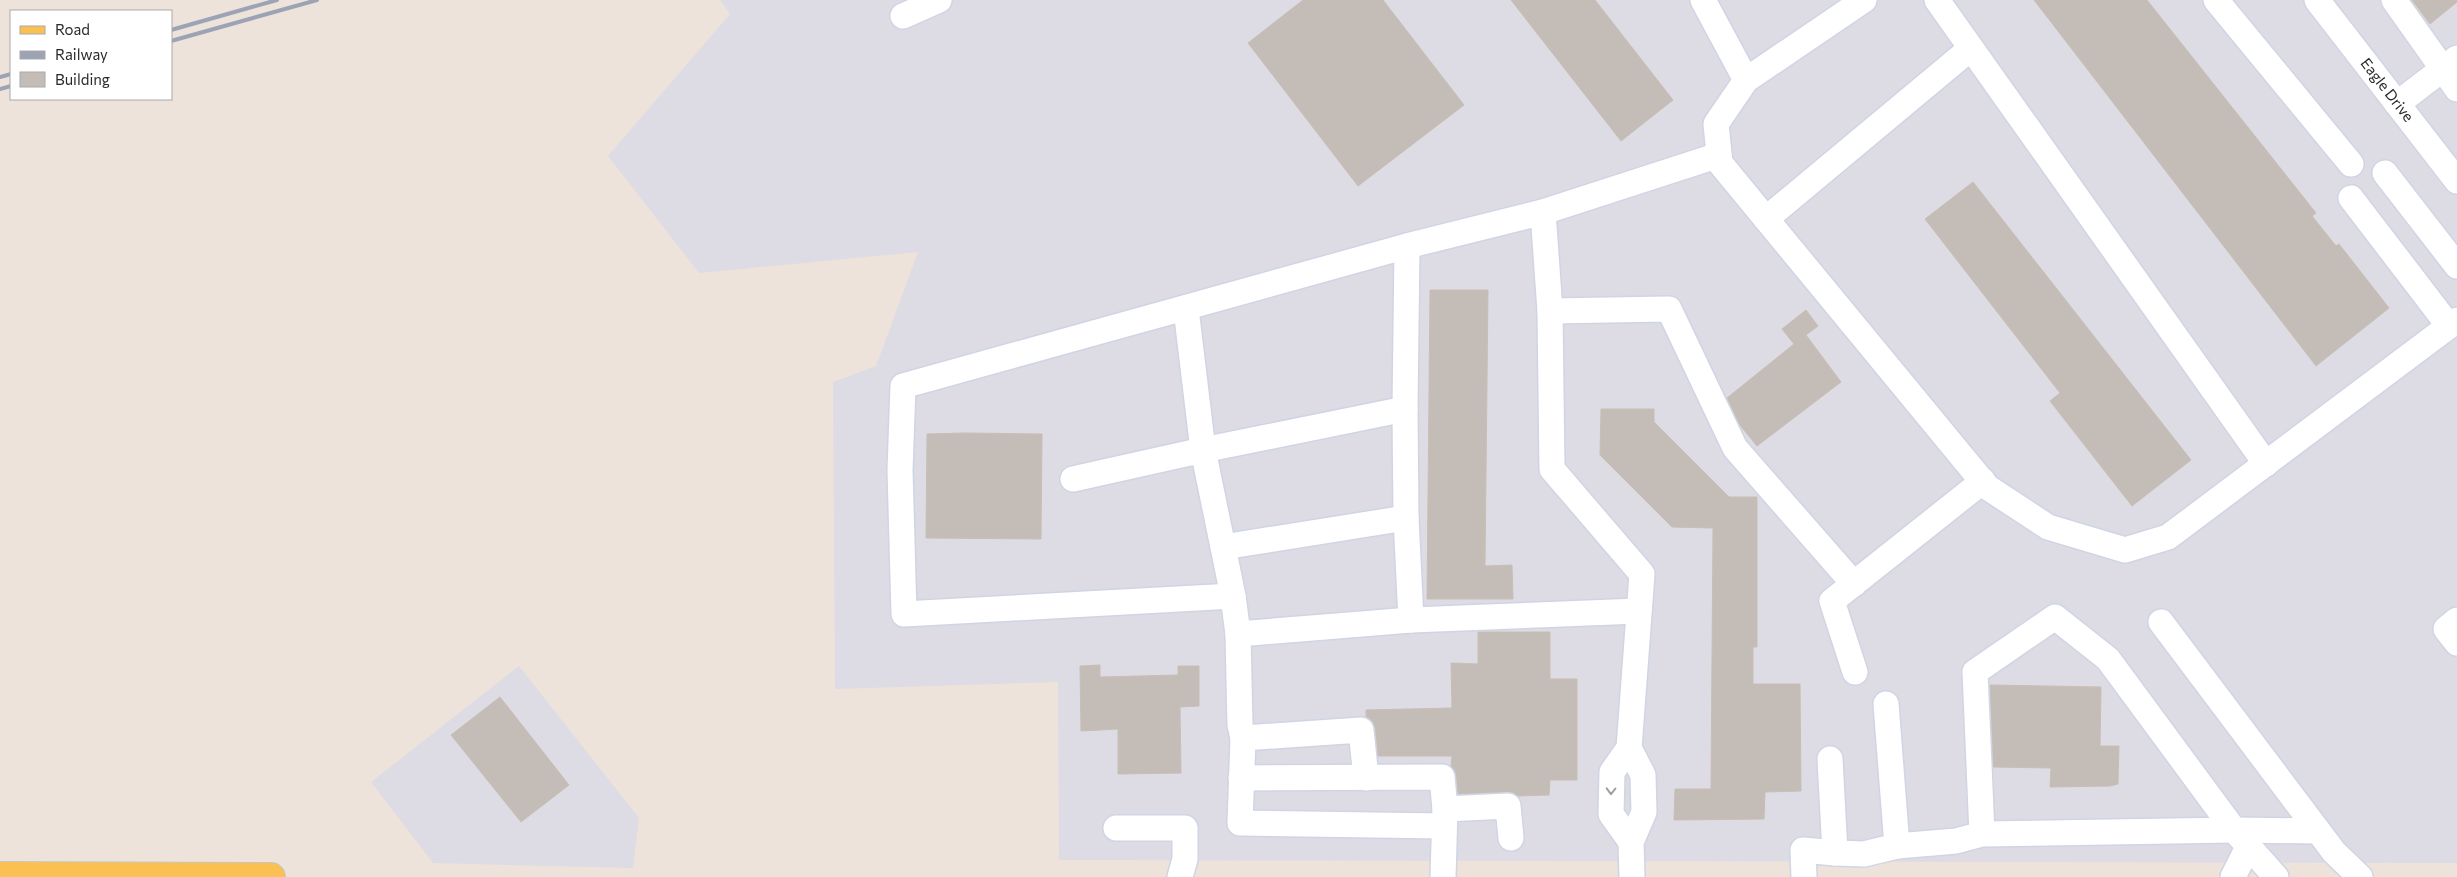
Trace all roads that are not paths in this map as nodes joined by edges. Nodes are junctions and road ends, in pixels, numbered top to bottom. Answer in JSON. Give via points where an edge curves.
{"nodes":[{"id":1,"x":939,"y":0,"type":"edge"},
{"id":2,"x":1703,"y":0,"type":"edge"},
{"id":3,"x":1864,"y":0,"type":"edge"},
{"id":4,"x":1937,"y":0,"type":"edge"},
{"id":5,"x":2216,"y":0,"type":"edge"},
{"id":6,"x":2317,"y":0,"type":"edge"},
{"id":7,"x":2394,"y":0,"type":"edge"},
{"id":8,"x":903,"y":16,"type":"dead end"},
{"id":9,"x":1970,"y":49,"type":"junction"},
{"id":10,"x":2450,"y":64,"type":"edge"},
{"id":11,"x":1746,"y":80,"type":"junction"},
{"id":12,"x":2457,"y":89,"type":"edge"},
{"id":13,"x":2397,"y":104,"type":"junction"},
{"id":14,"x":1719,"y":155,"type":"junction"},
{"id":15,"x":2351,"y":164,"type":"dead end"},
{"id":16,"x":2385,"y":174,"type":"dead end"},
{"id":17,"x":2457,"y":181,"type":"edge"},
{"id":18,"x":2351,"y":198,"type":"dead end"},
{"id":19,"x":1544,"y":212,"type":"junction"},
{"id":20,"x":1766,"y":219,"type":"junction"},
{"id":21,"x":1407,"y":246,"type":"junction"},
{"id":22,"x":2457,"y":266,"type":"edge"},
{"id":23,"x":1186,"y":309,"type":"junction"},
{"id":24,"x":1550,"y":311,"type":"junction"},
{"id":25,"x":2453,"y":323,"type":"edge"},
{"id":26,"x":1406,"y":409,"type":"junction"},
{"id":27,"x":1203,"y":450,"type":"junction"},
{"id":28,"x":2266,"y":464,"type":"junction"},
{"id":29,"x":1073,"y":479,"type":"dead end"},
{"id":30,"x":1982,"y":481,"type":"junction"},
{"id":31,"x":1406,"y":518,"type":"junction"},
{"id":32,"x":1224,"y":547,"type":"junction"},
{"id":33,"x":1854,"y":584,"type":"junction"},
{"id":34,"x":1233,"y":596,"type":"junction"},
{"id":35,"x":1639,"y":611,"type":"junction"},
{"id":36,"x":1412,"y":620,"type":"junction"},
{"id":37,"x":2457,"y":620,"type":"edge"},
{"id":38,"x":2161,"y":622,"type":"dead end"},
{"id":39,"x":1238,"y":634,"type":"junction"},
{"id":40,"x":2457,"y":643,"type":"edge"},
{"id":41,"x":1855,"y":672,"type":"dead end"},
{"id":42,"x":1886,"y":704,"type":"dead end"},
{"id":43,"x":1242,"y":738,"type":"junction"},
{"id":44,"x":1830,"y":759,"type":"dead end"},
{"id":45,"x":1241,"y":778,"type":"junction"},
{"id":46,"x":1366,"y":778,"type":"junction"},
{"id":47,"x":1444,"y":818,"type":"junction"},
{"id":48,"x":1116,"y":828,"type":"dead end"},
{"id":49,"x":2318,"y":831,"type":"junction"},
{"id":50,"x":1982,"y":834,"type":"junction"},
{"id":51,"x":1511,"y":838,"type":"dead end"},
{"id":52,"x":2241,"y":838,"type":"junction"},
{"id":53,"x":1897,"y":846,"type":"junction"},
{"id":54,"x":1835,"y":852,"type":"junction"},
{"id":55,"x":0,"y":876,"type":"edge"},
{"id":56,"x":271,"y":877,"type":"edge"},
{"id":57,"x":1180,"y":877,"type":"edge"},
{"id":58,"x":1443,"y":877,"type":"edge"},
{"id":59,"x":1632,"y":877,"type":"edge"},
{"id":60,"x":1804,"y":877,"type":"edge"},
{"id":61,"x":2233,"y":877,"type":"edge"},
{"id":62,"x":2276,"y":877,"type":"edge"},
{"id":63,"x":2360,"y":877,"type":"edge"}],
"edges":[{"from":1,"to":8,"type":"street"},
{"from":2,"to":11,"type":"street"},
{"from":3,"to":11,"type":"street"},
{"from":4,"to":9,"type":"street"},
{"from":5,"to":15,"type":"street"},
{"from":6,"to":13,"type":"street","name":"Eagle Drive"},
{"from":7,"to":10,"type":"street"},
{"from":9,"to":20,"type":"street"},
{"from":9,"to":28,"type":"street"},
{"from":10,"to":12,"type":"street"},
{"from":10,"to":13,"type":"street"},
{"from":11,"to":14,"type":"street","via":[[1716,124]]},
{"from":13,"to":17,"type":"street","name":"Eagle Drive"},
{"from":14,"to":19,"type":"street"},
{"from":14,"to":20,"type":"street","via":[[1720,162]]},
{"from":16,"to":22,"type":"street"},
{"from":18,"to":25,"type":"street"},
{"from":19,"to":21,"type":"street"},
{"from":19,"to":24,"type":"street"},
{"from":20,"to":30,"type":"street"},
{"from":21,"to":23,"type":"street"},
{"from":21,"to":26,"type":"street"},
{"from":23,"to":27,"type":"street"},
{"from":23,"to":34,"type":"street","via":[[1084,334],[903,386],[900,470],[904,614]]},
{"from":24,"to":33,"type":"street","via":[[1669,309],[1735,448]]},
{"from":24,"to":35,"type":"street","via":[[1552,469],[1642,574]]},
{"from":25,"to":28,"type":"street"},
{"from":26,"to":27,"type":"street"},
{"from":26,"to":31,"type":"street"},
{"from":27,"to":29,"type":"street"},
{"from":27,"to":32,"type":"street"},
{"from":28,"to":30,"type":"street","via":[[2168,537],[2125,550],[2048,527]]},
{"from":30,"to":33,"type":"street"},
{"from":31,"to":32,"type":"street"},
{"from":31,"to":36,"type":"street"},
{"from":32,"to":34,"type":"street"},
{"from":33,"to":41,"type":"street","via":[[1832,601]]},
{"from":34,"to":39,"type":"street"},
{"from":35,"to":36,"type":"street"},
{"from":35,"to":59,"type":"street","via":[[1629,748],[1643,775],[1644,812],[1631,842]]},
{"from":36,"to":39,"type":"street"},
{"from":37,"to":40,"type":"street","via":[[2446,629]]},
{"from":38,"to":49,"type":"street"},
{"from":39,"to":43,"type":"street"},
{"from":42,"to":53,"type":"street"},
{"from":43,"to":45,"type":"street"},
{"from":43,"to":46,"type":"street","via":[[1361,730]]},
{"from":44,"to":54,"type":"street"},
{"from":45,"to":46,"type":"street"},
{"from":45,"to":47,"type":"street","via":[[1240,823]]},
{"from":46,"to":47,"type":"street","via":[[1442,777]]},
{"from":47,"to":51,"type":"street","via":[[1508,806]]},
{"from":47,"to":58,"type":"street"},
{"from":48,"to":57,"type":"street","via":[[1185,828],[1185,859]]},
{"from":49,"to":52,"type":"street"},
{"from":49,"to":63,"type":"street"},
{"from":50,"to":52,"type":"street"},
{"from":50,"to":52,"type":"street","via":[[1975,672],[2055,617],[2108,659]]},
{"from":50,"to":53,"type":"street","via":[[1956,841]]},
{"from":52,"to":61,"type":"street"},
{"from":52,"to":62,"type":"street"},
{"from":53,"to":54,"type":"street","via":[[1864,854]]},
{"from":54,"to":60,"type":"street","via":[[1803,850]]},
{"from":55,"to":56,"type":"main road"}]}
